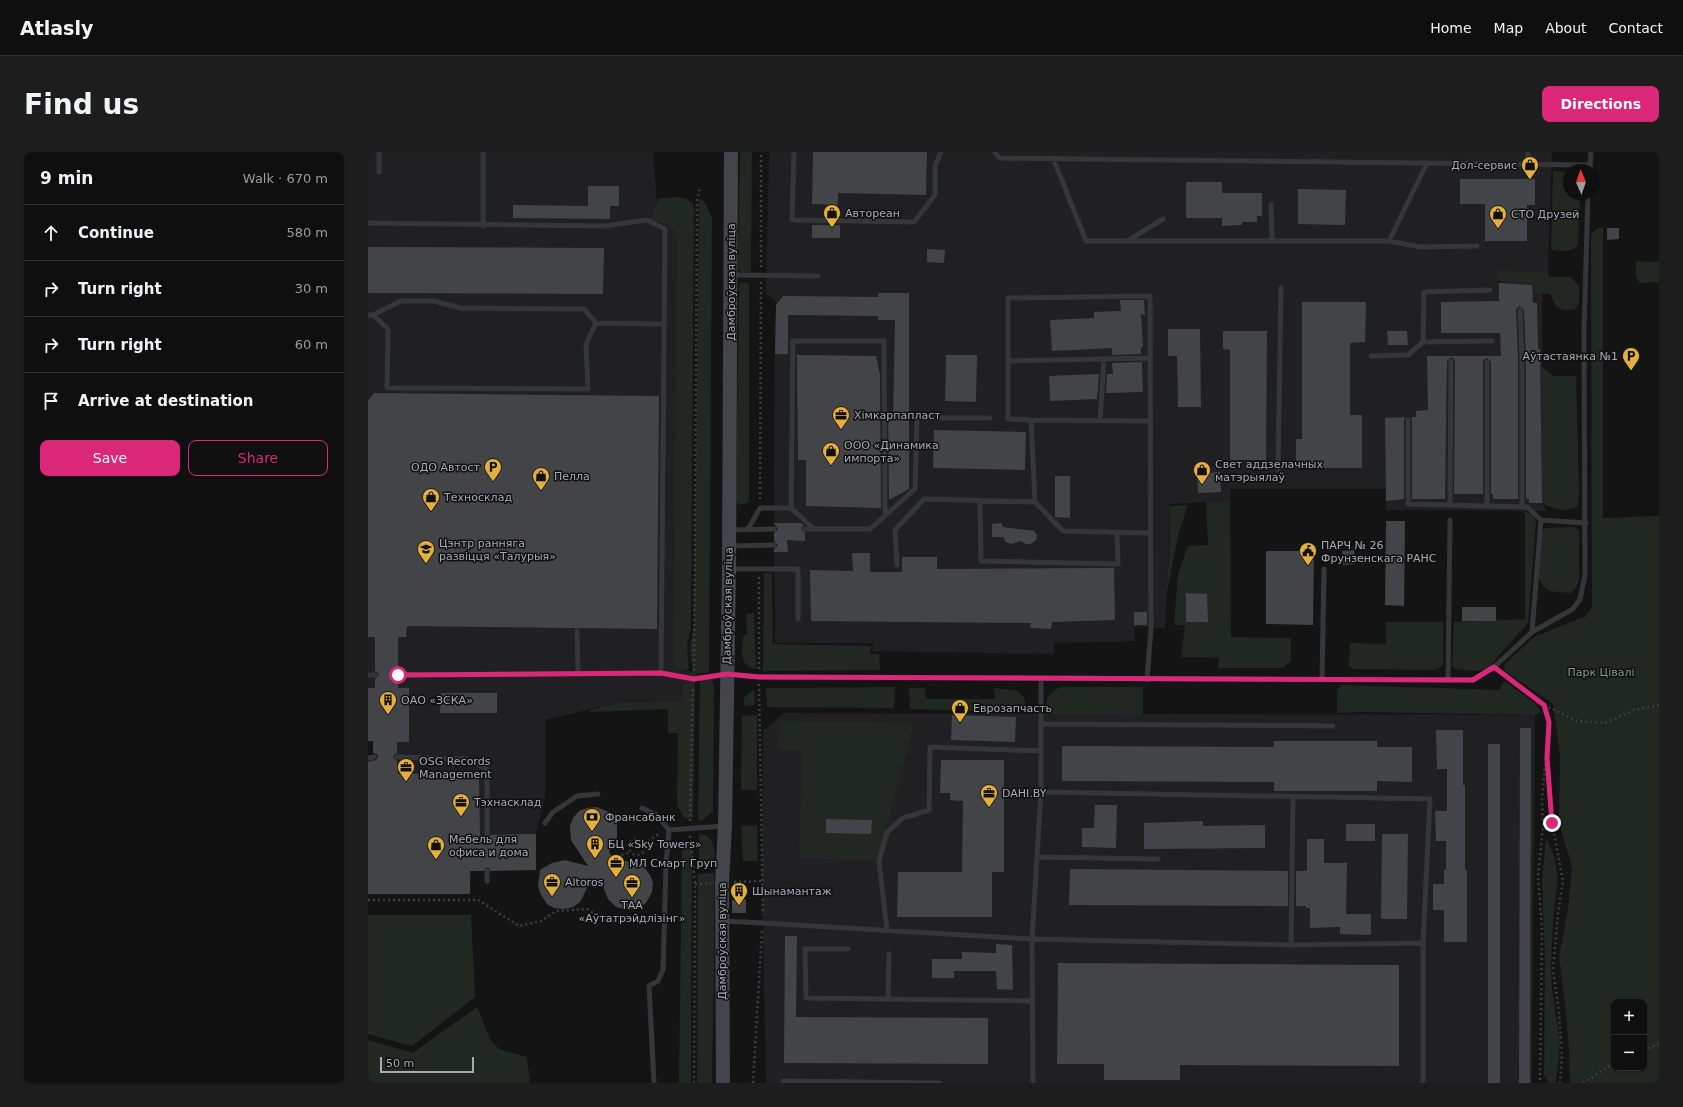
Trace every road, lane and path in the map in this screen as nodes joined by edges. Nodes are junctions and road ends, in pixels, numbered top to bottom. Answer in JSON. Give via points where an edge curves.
{"nodes":[{"id":1,"x":379,"y":152,"type":"edge"},
{"id":2,"x":483,"y":152,"type":"edge"},
{"id":3,"x":731,"y":152,"type":"edge"},
{"id":4,"x":761,"y":152,"type":"edge"},
{"id":5,"x":794,"y":152,"type":"edge"},
{"id":6,"x":941,"y":152,"type":"edge"},
{"id":7,"x":995,"y":152,"type":"edge"},
{"id":8,"x":1528,"y":152,"type":"edge"},
{"id":9,"x":1591,"y":152,"type":"edge"},
{"id":10,"x":1053,"y":158,"type":"junction"},
{"id":11,"x":1427,"y":163,"type":"junction"},
{"id":12,"x":1528,"y":164,"type":"junction"},
{"id":13,"x":1590,"y":164,"type":"edge"},
{"id":14,"x":1563,"y":166,"type":"edge"},
{"id":15,"x":379,"y":172,"type":"dead end"},
{"id":16,"x":700,"y":188,"type":"dead end"},
{"id":17,"x":1588,"y":200,"type":"edge"},
{"id":18,"x":1271,"y":204,"type":"dead end"},
{"id":19,"x":1163,"y":219,"type":"dead end"},
{"id":20,"x":368,"y":223,"type":"edge"},
{"id":21,"x":483,"y":226,"type":"junction"},
{"id":22,"x":1389,"y":240,"type":"junction"},
{"id":23,"x":1128,"y":241,"type":"junction"},
{"id":24,"x":1272,"y":241,"type":"junction"},
{"id":25,"x":1477,"y":246,"type":"dead end"},
{"id":26,"x":731,"y":275,"type":"junction"},
{"id":27,"x":761,"y":275,"type":"junction"},
{"id":28,"x":818,"y":276,"type":"dead end"},
{"id":29,"x":1280,"y":288,"type":"dead end"},
{"id":30,"x":1490,"y":290,"type":"dead end"},
{"id":31,"x":1520,"y":310,"type":"dead end"},
{"id":32,"x":371,"y":315,"type":"edge"},
{"id":33,"x":596,"y":323,"type":"junction"},
{"id":34,"x":661,"y":324,"type":"dead end"},
{"id":35,"x":1492,"y":341,"type":"dead end"},
{"id":36,"x":1423,"y":342,"type":"junction"},
{"id":37,"x":1371,"y":356,"type":"dead end"},
{"id":38,"x":1149,"y":358,"type":"junction"},
{"id":39,"x":1104,"y":360,"type":"junction"},
{"id":40,"x":1451,"y":361,"type":"dead end"},
{"id":41,"x":1008,"y":362,"type":"junction"},
{"id":42,"x":1487,"y":362,"type":"dead end"},
{"id":43,"x":990,"y":418,"type":"dead end"},
{"id":44,"x":1031,"y":420,"type":"junction"},
{"id":45,"x":1100,"y":420,"type":"junction"},
{"id":46,"x":1149,"y":420,"type":"junction"},
{"id":47,"x":1408,"y":420,"type":"dead end"},
{"id":48,"x":1278,"y":470,"type":"dead end"},
{"id":49,"x":980,"y":501,"type":"junction"},
{"id":50,"x":1034,"y":502,"type":"junction"},
{"id":51,"x":1450,"y":505,"type":"junction"},
{"id":52,"x":1487,"y":506,"type":"junction"},
{"id":53,"x":1522,"y":507,"type":"junction"},
{"id":54,"x":760,"y":508,"type":"junction"},
{"id":55,"x":791,"y":508,"type":"junction"},
{"id":56,"x":885,"y":516,"type":"junction"},
{"id":57,"x":1450,"y":520,"type":"dead end"},
{"id":58,"x":1541,"y":520,"type":"junction"},
{"id":59,"x":1586,"y":523,"type":"junction"},
{"id":60,"x":748,"y":529,"type":"junction"},
{"id":61,"x":774,"y":529,"type":"dead end"},
{"id":62,"x":805,"y":529,"type":"dead end"},
{"id":63,"x":814,"y":529,"type":"junction"},
{"id":64,"x":729,"y":530,"type":"junction"},
{"id":65,"x":1117,"y":532,"type":"junction"},
{"id":66,"x":1150,"y":533,"type":"junction"},
{"id":67,"x":774,"y":545,"type":"dead end"},
{"id":68,"x":728,"y":546,"type":"junction"},
{"id":69,"x":897,"y":565,"type":"dead end"},
{"id":70,"x":729,"y":569,"type":"junction"},
{"id":71,"x":759,"y":569,"type":"junction"},
{"id":72,"x":1324,"y":569,"type":"dead end"},
{"id":73,"x":798,"y":618,"type":"dead end"},
{"id":74,"x":577,"y":632,"type":"dead end"},
{"id":75,"x":1532,"y":632,"type":"junction"},
{"id":76,"x":1494,"y":667,"type":"junction"},
{"id":77,"x":578,"y":673,"type":"junction"},
{"id":78,"x":661,"y":673,"type":"junction"},
{"id":79,"x":727,"y":674,"type":"junction"},
{"id":80,"x":368,"y":675,"type":"edge"},
{"id":81,"x":375,"y":675,"type":"dead end"},
{"id":82,"x":398,"y":675,"type":"dead end"},
{"id":83,"x":759,"y":677,"type":"junction"},
{"id":84,"x":694,"y":679,"type":"junction"},
{"id":85,"x":1041,"y":679,"type":"junction"},
{"id":86,"x":1147,"y":680,"type":"junction"},
{"id":87,"x":1322,"y":680,"type":"junction"},
{"id":88,"x":1448,"y":680,"type":"junction"},
{"id":89,"x":1544,"y":705,"type":"junction"},
{"id":90,"x":1659,"y":706,"type":"edge"},
{"id":91,"x":1040,"y":724,"type":"junction"},
{"id":92,"x":1333,"y":726,"type":"dead end"},
{"id":93,"x":1041,"y":751,"type":"junction"},
{"id":94,"x":397,"y":757,"type":"dead end"},
{"id":95,"x":1547,"y":758,"type":"junction"},
{"id":96,"x":1041,"y":792,"type":"junction"},
{"id":97,"x":598,"y":794,"type":"dead end"},
{"id":98,"x":1293,"y":797,"type":"junction"},
{"id":99,"x":642,"y":808,"type":"dead end"},
{"id":100,"x":545,"y":823,"type":"dead end"},
{"id":101,"x":724,"y":826,"type":"junction"},
{"id":102,"x":690,"y":829,"type":"junction"},
{"id":103,"x":669,"y":830,"type":"junction"},
{"id":104,"x":487,"y":835,"type":"dead end"},
{"id":105,"x":631,"y":852,"type":"junction"},
{"id":106,"x":1037,"y":857,"type":"junction"},
{"id":107,"x":612,"y":858,"type":"dead end"},
{"id":108,"x":1158,"y":859,"type":"dead end"},
{"id":109,"x":486,"y":871,"type":"dead end"},
{"id":110,"x":487,"y":881,"type":"dead end"},
{"id":111,"x":368,"y":900,"type":"edge"},
{"id":112,"x":664,"y":917,"type":"junction"},
{"id":113,"x":722,"y":922,"type":"junction"},
{"id":114,"x":763,"y":923,"type":"junction"},
{"id":115,"x":887,"y":930,"type":"junction"},
{"id":116,"x":1032,"y":939,"type":"junction"},
{"id":117,"x":1423,"y":943,"type":"junction"},
{"id":118,"x":1291,"y":945,"type":"junction"},
{"id":119,"x":848,"y":949,"type":"dead end"},
{"id":120,"x":889,"y":954,"type":"dead end"},
{"id":121,"x":888,"y":999,"type":"junction"},
{"id":122,"x":1032,"y":1001,"type":"junction"},
{"id":123,"x":1659,"y":1043,"type":"edge"},
{"id":124,"x":1647,"y":1049,"type":"edge"},
{"id":125,"x":1611,"y":1065,"type":"edge"},
{"id":126,"x":783,"y":1081,"type":"dead end"},
{"id":127,"x":654,"y":1083,"type":"edge"},
{"id":128,"x":694,"y":1083,"type":"edge"},
{"id":129,"x":723,"y":1083,"type":"edge"},
{"id":130,"x":753,"y":1083,"type":"edge"},
{"id":131,"x":940,"y":1083,"type":"edge"},
{"id":132,"x":1033,"y":1083,"type":"edge"},
{"id":133,"x":1423,"y":1083,"type":"edge"},
{"id":134,"x":1540,"y":1083,"type":"edge"},
{"id":135,"x":1560,"y":1083,"type":"edge"},
{"id":136,"x":1583,"y":1083,"type":"edge"}],
"edges":[{"from":1,"to":15,"type":"lane"},
{"from":2,"to":21,"type":"lane"},
{"from":3,"to":26,"type":"street","name":"Дамброўская вуліца"},
{"from":4,"to":27,"type":"path"},
{"from":5,"to":6,"type":"lane","via":[[792,220],[914,222],[935,196],[935,166]]},
{"from":7,"to":10,"type":"lane","via":[[999,158]]},
{"from":8,"to":12,"type":"lane"},
{"from":9,"to":13,"type":"lane"},
{"from":10,"to":11,"type":"lane"},
{"from":10,"to":23,"type":"lane","via":[[1086,241]]},
{"from":11,"to":12,"type":"lane"},
{"from":11,"to":22,"type":"lane"},
{"from":12,"to":14,"type":"lane"},
{"from":16,"to":84,"type":"path","via":[[697,200]]},
{"from":17,"to":59,"type":"lane","via":[[1584,330]]},
{"from":18,"to":24,"type":"lane"},
{"from":19,"to":23,"type":"lane"},
{"from":20,"to":21,"type":"lane"},
{"from":21,"to":78,"type":"lane","via":[[604,226],[647,220],[665,230]]},
{"from":22,"to":24,"type":"lane"},
{"from":22,"to":25,"type":"lane","via":[[1420,247]]},
{"from":23,"to":24,"type":"lane"},
{"from":26,"to":27,"type":"lane"},
{"from":26,"to":64,"type":"street","name":"Дамброўская вуліца"},
{"from":27,"to":28,"type":"lane"},
{"from":27,"to":54,"type":"path"},
{"from":29,"to":48,"type":"lane"},
{"from":30,"to":36,"type":"lane","via":[[1424,292]]},
{"from":31,"to":53,"type":"lane"},
{"from":32,"to":33,"type":"lane","via":[[401,301],[434,301],[460,308],[584,309]]},
{"from":32,"to":33,"type":"lane","via":[[388,329],[387,388],[588,389],[586,344]]},
{"from":33,"to":34,"type":"lane"},
{"from":35,"to":36,"type":"lane"},
{"from":36,"to":37,"type":"lane","via":[[1408,356]]},
{"from":38,"to":39,"type":"lane"},
{"from":38,"to":41,"type":"lane","via":[[1150,296],[1008,298]]},
{"from":38,"to":46,"type":"lane"},
{"from":39,"to":41,"type":"lane"},
{"from":39,"to":45,"type":"lane"},
{"from":40,"to":51,"type":"lane"},
{"from":41,"to":44,"type":"lane","via":[[1008,418]]},
{"from":42,"to":52,"type":"lane"},
{"from":43,"to":56,"type":"lane","via":[[917,418],[915,489]]},
{"from":44,"to":45,"type":"lane"},
{"from":44,"to":50,"type":"lane"},
{"from":45,"to":46,"type":"lane"},
{"from":46,"to":66,"type":"lane"},
{"from":47,"to":51,"type":"lane","via":[[1408,504]]},
{"from":49,"to":50,"type":"lane"},
{"from":49,"to":65,"type":"lane","via":[[981,561],[1118,564]]},
{"from":49,"to":69,"type":"lane","via":[[924,499],[896,530]]},
{"from":50,"to":65,"type":"lane","via":[[1063,531]]},
{"from":51,"to":52,"type":"lane"},
{"from":52,"to":53,"type":"lane"},
{"from":53,"to":58,"type":"lane","via":[[1527,507]]},
{"from":54,"to":55,"type":"lane"},
{"from":54,"to":60,"type":"lane"},
{"from":55,"to":56,"type":"lane","via":[[793,341],[884,341]]},
{"from":55,"to":63,"type":"lane"},
{"from":56,"to":63,"type":"lane","via":[[870,529]]},
{"from":57,"to":88,"type":"lane"},
{"from":58,"to":59,"type":"lane"},
{"from":58,"to":75,"type":"lane"},
{"from":59,"to":75,"type":"lane","via":[[1586,576],[1580,599],[1572,609]]},
{"from":60,"to":61,"type":"lane"},
{"from":60,"to":64,"type":"lane"},
{"from":62,"to":63,"type":"lane"},
{"from":64,"to":68,"type":"street","name":"Дамброўская вуліца"},
{"from":65,"to":66,"type":"lane"},
{"from":66,"to":86,"type":"lane","via":[[1151,628]]},
{"from":67,"to":68,"type":"lane"},
{"from":68,"to":70,"type":"street","name":"Дамброўская вуліца"},
{"from":70,"to":71,"type":"lane"},
{"from":70,"to":79,"type":"street","name":"Дамброўская вуліца"},
{"from":71,"to":73,"type":"lane","via":[[798,569]]},
{"from":71,"to":83,"type":"path"},
{"from":72,"to":87,"type":"lane"},
{"from":74,"to":77,"type":"lane"},
{"from":75,"to":76,"type":"lane"},
{"from":76,"to":88,"type":"lane","via":[[1473,680]]},
{"from":76,"to":89,"type":"path"},
{"from":77,"to":78,"type":"lane"},
{"from":77,"to":82,"type":"lane"},
{"from":78,"to":84,"type":"lane"},
{"from":79,"to":83,"type":"lane"},
{"from":79,"to":84,"type":"lane"},
{"from":79,"to":101,"type":"street","name":"Дамброўская вуліца"},
{"from":80,"to":81,"type":"lane"},
{"from":83,"to":85,"type":"lane"},
{"from":83,"to":114,"type":"path"},
{"from":84,"to":102,"type":"path"},
{"from":85,"to":86,"type":"lane"},
{"from":85,"to":91,"type":"lane"},
{"from":86,"to":87,"type":"lane"},
{"from":87,"to":88,"type":"lane"},
{"from":89,"to":90,"type":"path","via":[[1577,721],[1605,722],[1634,710]]},
{"from":89,"to":95,"type":"path","via":[[1549,722]]},
{"from":91,"to":92,"type":"lane"},
{"from":91,"to":93,"type":"lane"},
{"from":93,"to":96,"type":"lane"},
{"from":93,"to":115,"type":"lane","via":[[930,747],[929,810],[903,818],[887,832],[879,861]]},
{"from":94,"to":104,"type":"lane","via":[[466,759],[486,769]]},
{"from":95,"to":134,"type":"path","via":[[1538,876],[1542,930]]},
{"from":95,"to":135,"type":"path","via":[[1552,823],[1563,881],[1553,970],[1562,1055]]},
{"from":96,"to":98,"type":"lane"},
{"from":96,"to":106,"type":"lane"},
{"from":97,"to":100,"type":"lane","via":[[577,796],[553,812]]},
{"from":98,"to":117,"type":"lane","via":[[1430,799]]},
{"from":98,"to":118,"type":"lane"},
{"from":99,"to":103,"type":"lane","via":[[657,816]]},
{"from":101,"to":102,"type":"lane"},
{"from":101,"to":113,"type":"street","name":"Дамброўская вуліца"},
{"from":102,"to":103,"type":"lane"},
{"from":102,"to":128,"type":"path","via":[[695,884]]},
{"from":103,"to":112,"type":"lane"},
{"from":105,"to":105,"type":"path","via":[[635,855],[642,853],[645,849],[643,841],[631,842]]},
{"from":105,"to":107,"type":"path"},
{"from":106,"to":108,"type":"lane"},
{"from":106,"to":116,"type":"lane"},
{"from":109,"to":110,"type":"lane"},
{"from":111,"to":112,"type":"path","via":[[478,900],[519,926],[541,921],[556,911],[587,909],[607,922]]},
{"from":112,"to":127,"type":"lane","via":[[663,970],[658,981],[649,986]]},
{"from":113,"to":114,"type":"lane"},
{"from":113,"to":129,"type":"street","name":"Дамброўская вуліца"},
{"from":114,"to":115,"type":"lane"},
{"from":114,"to":130,"type":"path"},
{"from":115,"to":116,"type":"lane"},
{"from":116,"to":118,"type":"lane"},
{"from":116,"to":122,"type":"lane"},
{"from":117,"to":118,"type":"lane"},
{"from":117,"to":133,"type":"lane"},
{"from":119,"to":121,"type":"lane","via":[[805,949],[806,998]]},
{"from":120,"to":121,"type":"lane"},
{"from":121,"to":122,"type":"lane"},
{"from":122,"to":132,"type":"lane"},
{"from":123,"to":124,"type":"path"},
{"from":125,"to":136,"type":"path"},
{"from":126,"to":131,"type":"lane"}]}
